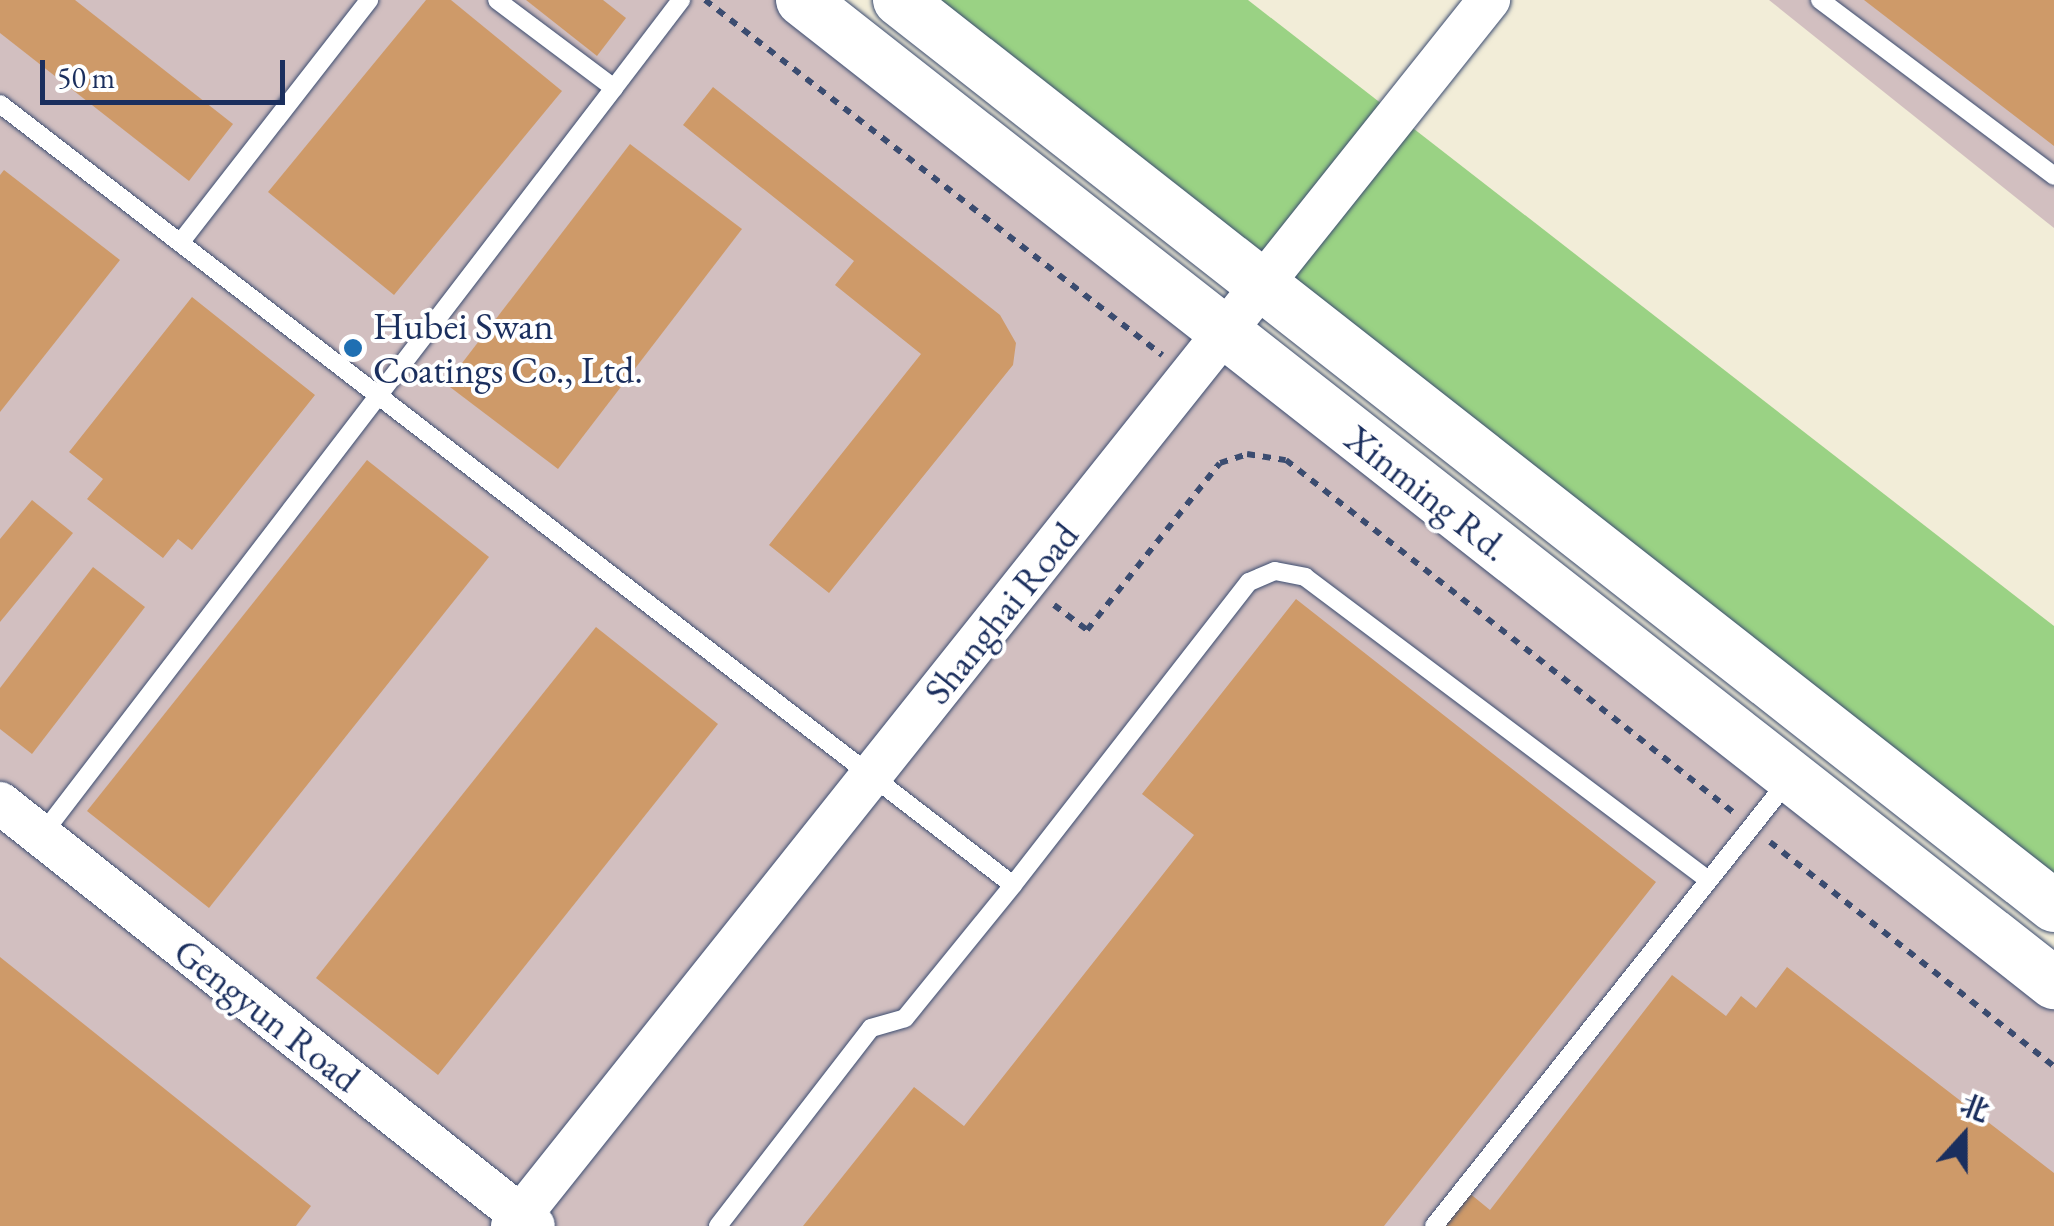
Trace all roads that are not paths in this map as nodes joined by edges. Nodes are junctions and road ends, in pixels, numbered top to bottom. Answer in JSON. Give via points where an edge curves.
{"nodes":[{"id":1,"x":369,"y":0,"type":"edge"},
{"id":2,"x":498,"y":0,"type":"edge"},
{"id":3,"x":681,"y":0,"type":"edge"},
{"id":4,"x":802,"y":0,"type":"edge"},
{"id":5,"x":899,"y":0,"type":"edge"},
{"id":6,"x":1490,"y":0,"type":"edge"},
{"id":7,"x":1820,"y":0,"type":"edge"},
{"id":8,"x":614,"y":88,"type":"junction"},
{"id":9,"x":0,"y":104,"type":"edge"},
{"id":10,"x":2054,"y":176,"type":"edge"},
{"id":11,"x":180,"y":242,"type":"junction"},
{"id":12,"x":1262,"y":286,"type":"junction"},
{"id":13,"x":1224,"y":334,"type":"junction"},
{"id":14,"x":375,"y":392,"type":"junction"},
{"id":15,"x":872,"y":775,"type":"junction"},
{"id":16,"x":1791,"y":777,"type":"junction"},
{"id":17,"x":0,"y":803,"type":"edge"},
{"id":18,"x":41,"y":836,"type":"junction"},
{"id":19,"x":1707,"y":879,"type":"junction"},
{"id":20,"x":1013,"y":885,"type":"junction"},
{"id":21,"x":2054,"y":906,"type":"edge"},
{"id":22,"x":2054,"y":983,"type":"edge"},
{"id":23,"x":522,"y":1223,"type":"edge"},
{"id":24,"x":718,"y":1226,"type":"edge"},
{"id":25,"x":1434,"y":1226,"type":"edge"}],
"edges":[{"from":1,"to":11,"type":"lane"},
{"from":2,"to":8,"type":"lane"},
{"from":3,"to":8,"type":"lane"},
{"from":4,"to":13,"type":"main road","name":"Xinming Rd."},
{"from":5,"to":12,"type":"main road","name":"Xinming Rd."},
{"from":6,"to":12,"type":"street","name":"Shanghai Road"},
{"from":7,"to":10,"type":"lane"},
{"from":8,"to":14,"type":"lane"},
{"from":9,"to":11,"type":"lane"},
{"from":11,"to":14,"type":"lane"},
{"from":12,"to":13,"type":"street","name":"Shanghai Road"},
{"from":12,"to":21,"type":"main road","name":"Xinming Rd."},
{"from":13,"to":15,"type":"street","name":"Shanghai Road"},
{"from":13,"to":16,"type":"main road","name":"Xinming Rd."},
{"from":14,"to":15,"type":"lane"},
{"from":14,"to":18,"type":"lane"},
{"from":15,"to":20,"type":"lane"},
{"from":15,"to":23,"type":"street","name":"Shanghai Road"},
{"from":16,"to":19,"type":"lane"},
{"from":16,"to":22,"type":"main road","name":"Xinming Rd."},
{"from":17,"to":18,"type":"street","name":"Gengyun Road"},
{"from":18,"to":23,"type":"street","name":"Gengyun Road"},
{"from":19,"to":20,"type":"lane","via":[[1305,577],[1275,571],[1249,582]]},
{"from":19,"to":25,"type":"lane"},
{"from":20,"to":24,"type":"lane","via":[[905,1018],[870,1028]]}]}
